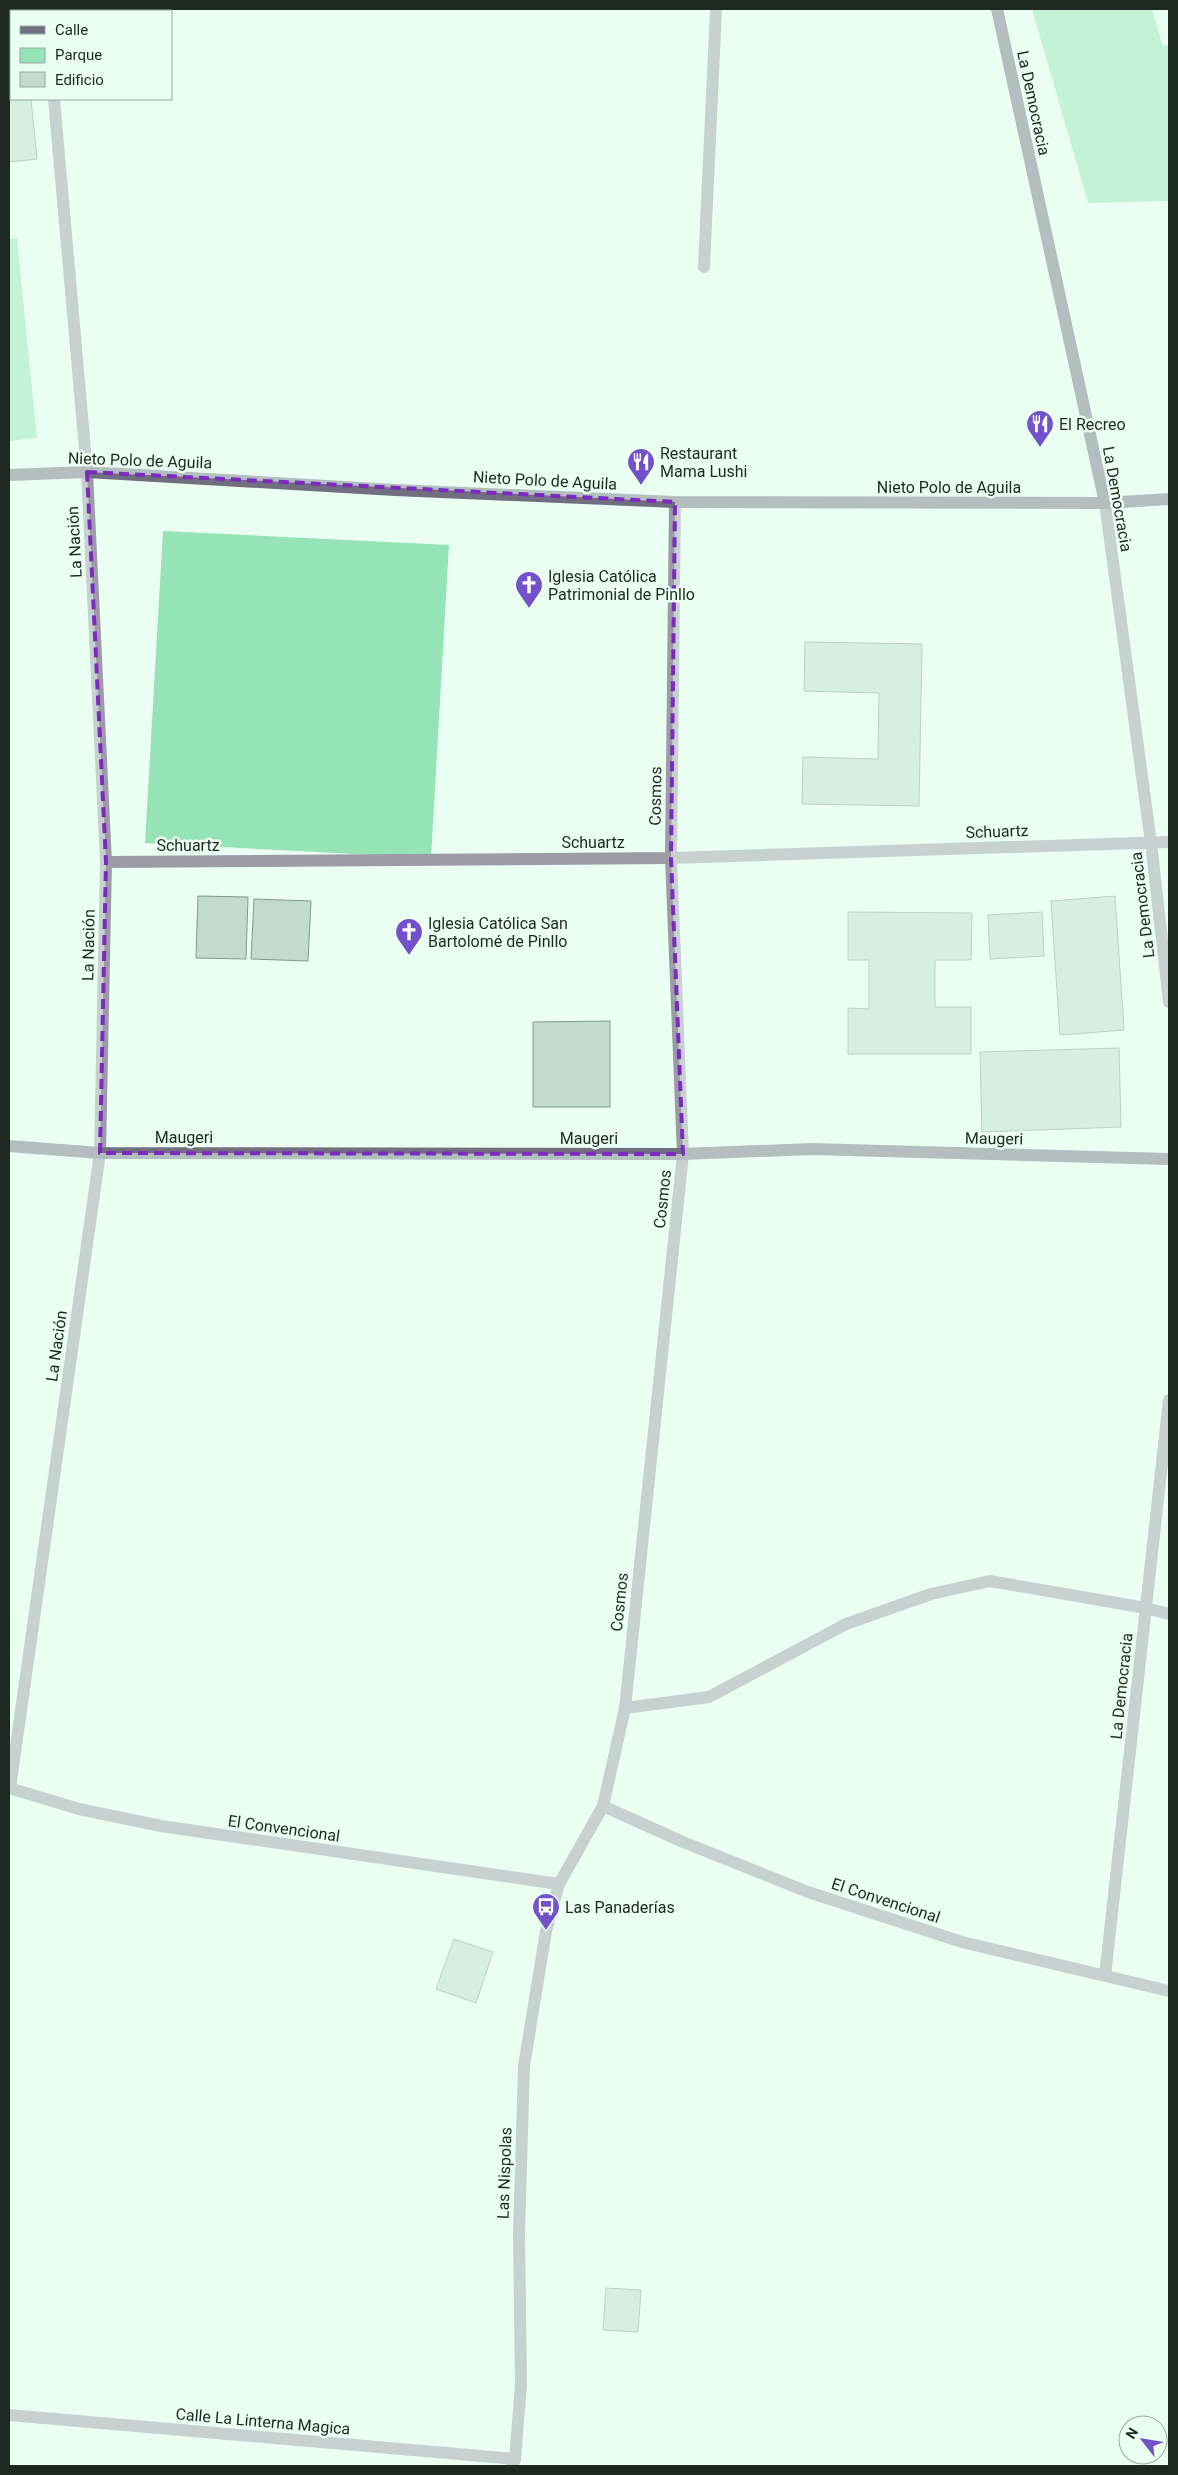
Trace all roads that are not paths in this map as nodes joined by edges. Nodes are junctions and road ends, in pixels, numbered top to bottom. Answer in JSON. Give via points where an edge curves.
{"nodes":[{"id":1,"x":716,"y":9,"type":"edge"},
{"id":2,"x":997,"y":9,"type":"edge"},
{"id":3,"x":54,"y":100,"type":"edge"},
{"id":4,"x":704,"y":268,"type":"dead end"},
{"id":5,"x":87,"y":472,"type":"junction"},
{"id":6,"x":9,"y":475,"type":"edge"},
{"id":7,"x":1169,"y":499,"type":"edge"},
{"id":8,"x":675,"y":502,"type":"junction"},
{"id":9,"x":1105,"y":503,"type":"junction"},
{"id":10,"x":1169,"y":842,"type":"edge"},
{"id":11,"x":1151,"y":843,"type":"junction"},
{"id":12,"x":671,"y":858,"type":"junction"},
{"id":13,"x":106,"y":862,"type":"junction"},
{"id":14,"x":1169,"y":1002,"type":"edge"},
{"id":15,"x":9,"y":1146,"type":"edge"},
{"id":16,"x":100,"y":1153,"type":"junction"},
{"id":17,"x":683,"y":1154,"type":"junction"},
{"id":18,"x":1169,"y":1158,"type":"edge"},
{"id":19,"x":1169,"y":1400,"type":"edge"},
{"id":20,"x":1146,"y":1608,"type":"junction"},
{"id":21,"x":1169,"y":1614,"type":"edge"},
{"id":22,"x":625,"y":1708,"type":"junction"},
{"id":23,"x":9,"y":1788,"type":"edge"},
{"id":24,"x":603,"y":1806,"type":"junction"},
{"id":25,"x":559,"y":1884,"type":"junction"},
{"id":26,"x":1105,"y":1976,"type":"junction"},
{"id":27,"x":1169,"y":1991,"type":"edge"},
{"id":28,"x":9,"y":2415,"type":"edge"},
{"id":29,"x":514,"y":2462,"type":"edge"}],
"edges":[{"from":1,"to":4,"type":"street"},
{"from":2,"to":9,"type":"street","name":"La Democracia"},
{"from":3,"to":5,"type":"street","name":"La Nación"},
{"from":5,"to":6,"type":"street","name":"Nieto Polo de Aguila"},
{"from":5,"to":8,"type":"street","name":"Nieto Polo de Aguila"},
{"from":5,"to":13,"type":"street","name":"La Nación"},
{"from":7,"to":9,"type":"street","name":"Nieto Polo de Aguila"},
{"from":8,"to":9,"type":"street","name":"Nieto Polo de Aguila"},
{"from":8,"to":12,"type":"street","name":"Cosmos"},
{"from":9,"to":11,"type":"street","name":"La Democracia"},
{"from":10,"to":11,"type":"street","name":"Schuartz"},
{"from":11,"to":12,"type":"street","name":"Schuartz"},
{"from":11,"to":14,"type":"street","name":"La Democracia"},
{"from":12,"to":13,"type":"street","name":"Schuartz"},
{"from":12,"to":17,"type":"street","name":"Cosmos"},
{"from":13,"to":16,"type":"street","name":"La Nación"},
{"from":15,"to":16,"type":"street","name":"Maugeri"},
{"from":16,"to":17,"type":"street","name":"Maugeri"},
{"from":16,"to":23,"type":"street","name":"La Nación"},
{"from":17,"to":18,"type":"street","name":"Maugeri","via":[[812,1150]]},
{"from":17,"to":22,"type":"street","name":"Cosmos"},
{"from":19,"to":20,"type":"street","name":"La Democracia"},
{"from":20,"to":21,"type":"street"},
{"from":20,"to":22,"type":"street","via":[[990,1581],[931,1594],[846,1624],[709,1696]]},
{"from":20,"to":26,"type":"street","name":"La Democracia"},
{"from":22,"to":24,"type":"street","name":"Cosmos"},
{"from":23,"to":25,"type":"street","name":"El Convencional","via":[[161,1826]]},
{"from":24,"to":25,"type":"street","name":"Cosmos"},
{"from":24,"to":26,"type":"street","name":"El Convencional","via":[[808,1892],[962,1942]]},
{"from":25,"to":29,"type":"street","name":"Las Nispolas","via":[[546,1930],[524,2066],[519,2233],[521,2385]]},
{"from":26,"to":27,"type":"street","name":"El Convencional"},
{"from":28,"to":29,"type":"street","name":"Calle La Linterna Magica"}]}
